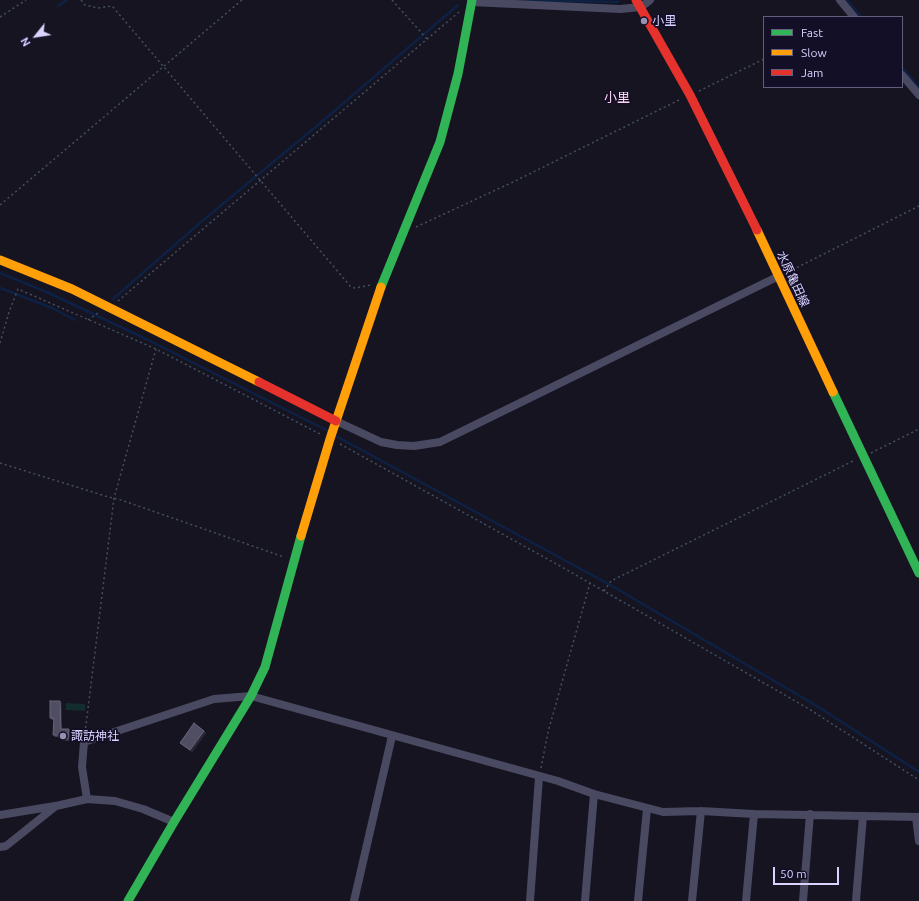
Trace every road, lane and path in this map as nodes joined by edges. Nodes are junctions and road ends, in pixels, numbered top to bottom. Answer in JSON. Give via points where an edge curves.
{"nodes":[{"id":1,"x":26,"y":0,"type":"edge"},
{"id":2,"x":81,"y":0,"type":"edge"},
{"id":3,"x":242,"y":0,"type":"edge"},
{"id":4,"x":392,"y":0,"type":"edge"},
{"id":5,"x":650,"y":0,"type":"edge"},
{"id":6,"x":840,"y":0,"type":"edge"},
{"id":7,"x":471,"y":1,"type":"edge"},
{"id":8,"x":638,"y":4,"type":"edge"},
{"id":9,"x":460,"y":12,"type":"dead end"},
{"id":10,"x":853,"y":16,"type":"edge"},
{"id":11,"x":0,"y":17,"type":"edge"},
{"id":12,"x":427,"y":39,"type":"junction"},
{"id":13,"x":763,"y":60,"type":"edge"},
{"id":14,"x":164,"y":67,"type":"junction"},
{"id":15,"x":903,"y":76,"type":"edge"},
{"id":16,"x":690,"y":95,"type":"junction"},
{"id":17,"x":919,"y":95,"type":"edge"},
{"id":18,"x":260,"y":180,"type":"junction"},
{"id":19,"x":0,"y":205,"type":"edge"},
{"id":20,"x":919,"y":206,"type":"edge"},
{"id":21,"x":404,"y":230,"type":"junction"},
{"id":22,"x":0,"y":260,"type":"edge"},
{"id":23,"x":779,"y":276,"type":"junction"},
{"id":24,"x":383,"y":282,"type":"junction"},
{"id":25,"x":105,"y":309,"type":"junction"},
{"id":26,"x":89,"y":320,"type":"junction"},
{"id":27,"x":0,"y":343,"type":"edge"},
{"id":28,"x":156,"y":349,"type":"junction"},
{"id":29,"x":336,"y":421,"type":"junction"},
{"id":30,"x":919,"y":429,"type":"edge"},
{"id":31,"x":330,"y":439,"type":"junction"},
{"id":32,"x":862,"y":456,"type":"junction"},
{"id":33,"x":0,"y":463,"type":"edge"},
{"id":34,"x":114,"y":498,"type":"junction"},
{"id":35,"x":295,"y":560,"type":"junction"},
{"id":36,"x":919,"y":573,"type":"edge"},
{"id":37,"x":590,"y":583,"type":"junction"},
{"id":38,"x":604,"y":591,"type":"junction"},
{"id":39,"x":251,"y":696,"type":"junction"},
{"id":40,"x":392,"y":736,"type":"junction"},
{"id":41,"x":84,"y":742,"type":"junction"},
{"id":42,"x":539,"y":777,"type":"junction"},
{"id":43,"x":919,"y":780,"type":"edge"},
{"id":44,"x":594,"y":794,"type":"junction"},
{"id":45,"x":88,"y":799,"type":"junction"},
{"id":46,"x":56,"y":806,"type":"junction"},
{"id":47,"x":647,"y":809,"type":"junction"},
{"id":48,"x":701,"y":811,"type":"junction"},
{"id":49,"x":754,"y":814,"type":"junction"},
{"id":50,"x":810,"y":814,"type":"junction"},
{"id":51,"x":0,"y":815,"type":"edge"},
{"id":52,"x":863,"y":816,"type":"junction"},
{"id":53,"x":918,"y":817,"type":"edge"},
{"id":54,"x":174,"y":822,"type":"junction"},
{"id":55,"x":919,"y":841,"type":"edge"},
{"id":56,"x":0,"y":847,"type":"edge"},
{"id":57,"x":128,"y":901,"type":"edge"},
{"id":58,"x":354,"y":901,"type":"edge"},
{"id":59,"x":530,"y":901,"type":"edge"},
{"id":60,"x":585,"y":901,"type":"edge"},
{"id":61,"x":638,"y":901,"type":"edge"},
{"id":62,"x":692,"y":901,"type":"edge"},
{"id":63,"x":746,"y":901,"type":"edge"},
{"id":64,"x":803,"y":901,"type":"edge"},
{"id":65,"x":856,"y":901,"type":"edge"}],
"edges":[{"from":1,"to":11,"type":"path"},
{"from":2,"to":14,"type":"path","via":[[98,8],[112,6]]},
{"from":3,"to":14,"type":"path"},
{"from":4,"to":12,"type":"path"},
{"from":5,"to":8,"type":"street"},
{"from":6,"to":10,"type":"street"},
{"from":7,"to":8,"type":"street","via":[[620,9]]},
{"from":7,"to":21,"type":"street","via":[[458,74],[440,142]]},
{"from":8,"to":16,"type":"street","name":"水原亀田線"},
{"from":9,"to":12,"type":"path"},
{"from":12,"to":18,"type":"path"},
{"from":13,"to":16,"type":"path"},
{"from":14,"to":18,"type":"path"},
{"from":14,"to":19,"type":"path"},
{"from":15,"to":17,"type":"street"},
{"from":16,"to":21,"type":"path","via":[[513,182]]},
{"from":16,"to":23,"type":"street","name":"水原亀田線"},
{"from":18,"to":24,"type":"path","via":[[351,287]]},
{"from":18,"to":25,"type":"path"},
{"from":20,"to":23,"type":"path"},
{"from":21,"to":24,"type":"street"},
{"from":22,"to":25,"type":"street","via":[[72,289]]},
{"from":23,"to":29,"type":"street","via":[[440,442],[414,446],[381,442]]},
{"from":23,"to":32,"type":"street","name":"水原亀田線"},
{"from":24,"to":29,"type":"street"},
{"from":25,"to":26,"type":"path"},
{"from":25,"to":29,"type":"street"},
{"from":26,"to":27,"type":"path","via":[[18,289]]},
{"from":26,"to":28,"type":"path"},
{"from":28,"to":31,"type":"path"},
{"from":28,"to":34,"type":"path"},
{"from":29,"to":31,"type":"street"},
{"from":30,"to":32,"type":"path"},
{"from":31,"to":35,"type":"street"},
{"from":31,"to":37,"type":"path"},
{"from":32,"to":36,"type":"street","name":"水原亀田線"},
{"from":32,"to":38,"type":"path","via":[[611,581]]},
{"from":33,"to":34,"type":"path"},
{"from":34,"to":35,"type":"path"},
{"from":34,"to":41,"type":"path"},
{"from":35,"to":39,"type":"street","via":[[265,667]]},
{"from":37,"to":38,"type":"path"},
{"from":37,"to":42,"type":"path","via":[[548,732]]},
{"from":38,"to":43,"type":"path","via":[[809,709]]},
{"from":39,"to":40,"type":"street"},
{"from":39,"to":41,"type":"street","via":[[214,699]]},
{"from":39,"to":54,"type":"street"},
{"from":40,"to":42,"type":"street"},
{"from":40,"to":58,"type":"street"},
{"from":41,"to":45,"type":"street","via":[[82,767]]},
{"from":42,"to":44,"type":"street"},
{"from":42,"to":59,"type":"street"},
{"from":44,"to":47,"type":"street"},
{"from":44,"to":60,"type":"street"},
{"from":45,"to":46,"type":"street"},
{"from":45,"to":54,"type":"street","via":[[115,800]]},
{"from":46,"to":51,"type":"street"},
{"from":46,"to":56,"type":"street","via":[[6,846]]},
{"from":47,"to":48,"type":"street","via":[[662,812]]},
{"from":47,"to":61,"type":"street"},
{"from":48,"to":49,"type":"street"},
{"from":48,"to":62,"type":"street"},
{"from":49,"to":50,"type":"street"},
{"from":49,"to":63,"type":"street"},
{"from":50,"to":52,"type":"street"},
{"from":50,"to":64,"type":"street"},
{"from":52,"to":53,"type":"street"},
{"from":52,"to":65,"type":"street"},
{"from":53,"to":55,"type":"street"},
{"from":54,"to":57,"type":"street"}]}
